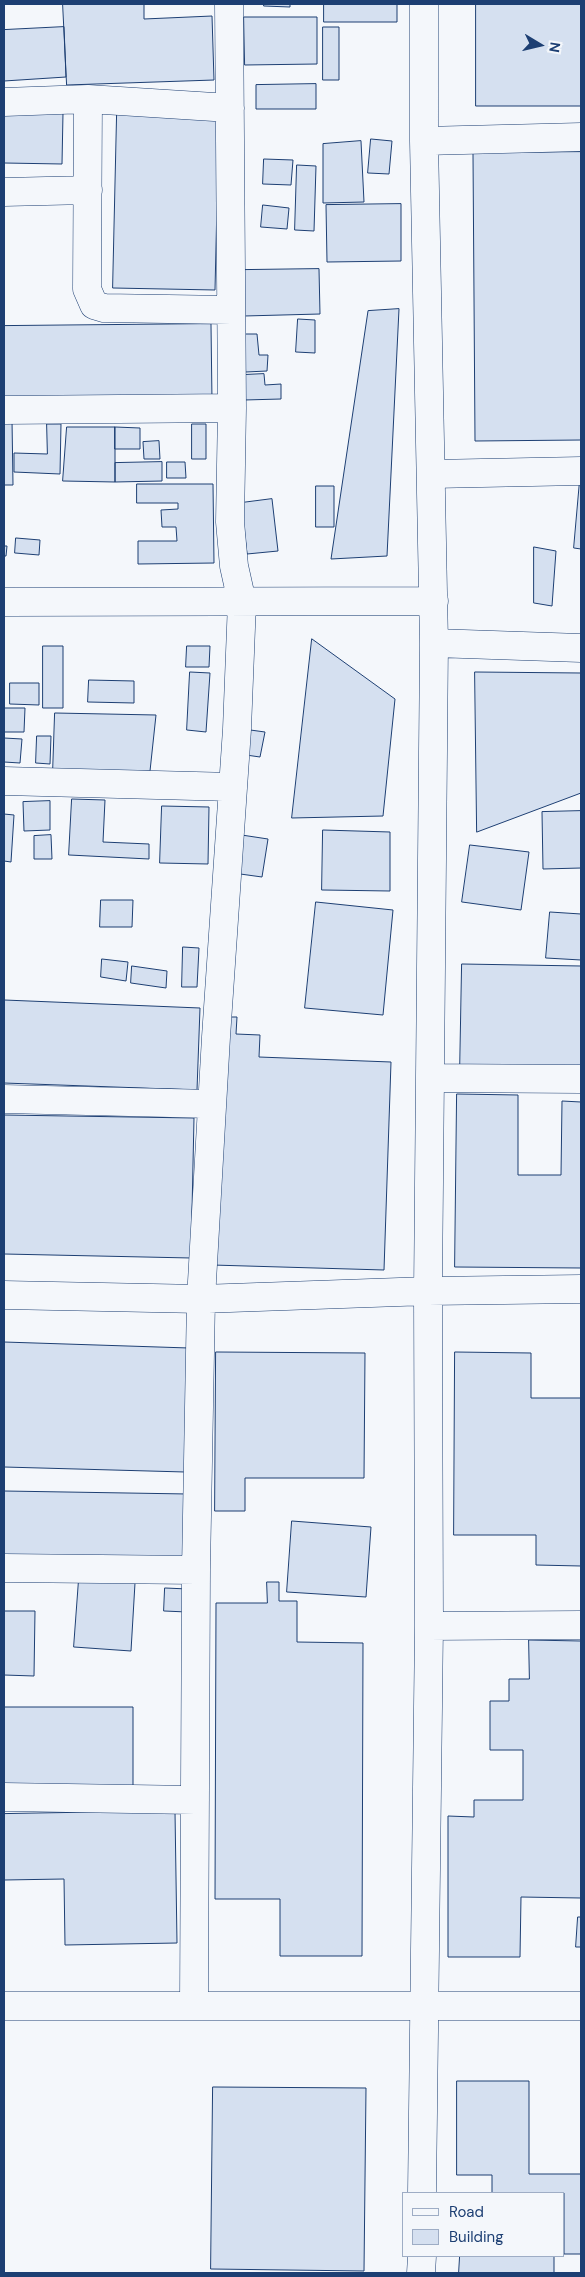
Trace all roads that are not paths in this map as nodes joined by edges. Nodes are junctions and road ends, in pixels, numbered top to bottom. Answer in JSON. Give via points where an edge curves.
{"nodes":[{"id":1,"x":229,"y":4,"type":"edge"},
{"id":2,"x":424,"y":4,"type":"edge"},
{"id":3,"x":88,"y":98,"type":"junction"},
{"id":4,"x":4,"y":102,"type":"edge"},
{"id":5,"x":230,"y":108,"type":"junction"},
{"id":6,"x":581,"y":137,"type":"edge"},
{"id":7,"x":424,"y":141,"type":"junction"},
{"id":8,"x":88,"y":190,"type":"junction"},
{"id":9,"x":4,"y":192,"type":"edge"},
{"id":10,"x":231,"y":310,"type":"junction"},
{"id":11,"x":232,"y":408,"type":"junction"},
{"id":12,"x":4,"y":410,"type":"edge"},
{"id":13,"x":581,"y":470,"type":"edge"},
{"id":14,"x":432,"y":474,"type":"junction"},
{"id":15,"x":434,"y":601,"type":"junction"},
{"id":16,"x":4,"y":602,"type":"edge"},
{"id":17,"x":242,"y":602,"type":"junction"},
{"id":18,"x":434,"y":643,"type":"junction"},
{"id":19,"x":581,"y":648,"type":"edge"},
{"id":20,"x":4,"y":781,"type":"edge"},
{"id":21,"x":233,"y":787,"type":"junction"},
{"id":22,"x":430,"y":1078,"type":"junction"},
{"id":23,"x":581,"y":1079,"type":"edge"},
{"id":24,"x":4,"y":1099,"type":"edge"},
{"id":25,"x":212,"y":1104,"type":"junction"},
{"id":26,"x":581,"y":1289,"type":"edge"},
{"id":27,"x":428,"y":1291,"type":"junction"},
{"id":28,"x":4,"y":1296,"type":"edge"},
{"id":29,"x":201,"y":1299,"type":"junction"},
{"id":30,"x":4,"y":1568,"type":"edge"},
{"id":31,"x":196,"y":1570,"type":"junction"},
{"id":32,"x":581,"y":1624,"type":"edge"},
{"id":33,"x":429,"y":1626,"type":"junction"},
{"id":34,"x":4,"y":1797,"type":"edge"},
{"id":35,"x":195,"y":1800,"type":"junction"},
{"id":36,"x":194,"y":2005,"type":"junction"},
{"id":37,"x":4,"y":2006,"type":"edge"},
{"id":38,"x":424,"y":2006,"type":"junction"},
{"id":39,"x":581,"y":2006,"type":"edge"},
{"id":40,"x":422,"y":2192,"type":"edge"},
{"id":41,"x":422,"y":2257,"type":"edge"},
{"id":42,"x":421,"y":2273,"type":"edge"}],
"edges":[{"from":1,"to":5,"type":"street"},
{"from":2,"to":7,"type":"street"},
{"from":3,"to":4,"type":"street"},
{"from":3,"to":5,"type":"street"},
{"from":3,"to":8,"type":"street"},
{"from":5,"to":10,"type":"street"},
{"from":6,"to":7,"type":"street"},
{"from":7,"to":14,"type":"street"},
{"from":8,"to":9,"type":"street"},
{"from":8,"to":10,"type":"street","via":[[87,289],[94,305],[104,308]]},
{"from":10,"to":11,"type":"street"},
{"from":11,"to":12,"type":"street"},
{"from":11,"to":17,"type":"street","via":[[230,522],[234,566]]},
{"from":13,"to":14,"type":"street"},
{"from":14,"to":15,"type":"street"},
{"from":15,"to":17,"type":"street"},
{"from":15,"to":18,"type":"street"},
{"from":16,"to":17,"type":"street"},
{"from":17,"to":21,"type":"street"},
{"from":18,"to":19,"type":"street"},
{"from":18,"to":22,"type":"street"},
{"from":20,"to":21,"type":"street"},
{"from":21,"to":25,"type":"street"},
{"from":22,"to":23,"type":"street"},
{"from":22,"to":27,"type":"street"},
{"from":24,"to":25,"type":"street"},
{"from":25,"to":29,"type":"street"},
{"from":26,"to":27,"type":"street"},
{"from":27,"to":29,"type":"street"},
{"from":27,"to":33,"type":"street"},
{"from":28,"to":29,"type":"street"},
{"from":29,"to":31,"type":"street"},
{"from":30,"to":31,"type":"street"},
{"from":31,"to":35,"type":"street"},
{"from":32,"to":33,"type":"street"},
{"from":33,"to":38,"type":"street"},
{"from":34,"to":35,"type":"street"},
{"from":35,"to":36,"type":"street"},
{"from":36,"to":37,"type":"street"},
{"from":36,"to":38,"type":"street"},
{"from":38,"to":39,"type":"street"},
{"from":38,"to":40,"type":"street"},
{"from":41,"to":42,"type":"street"}]}
